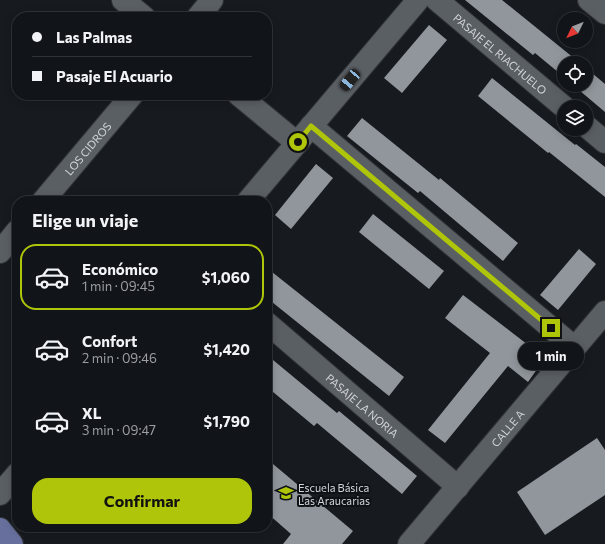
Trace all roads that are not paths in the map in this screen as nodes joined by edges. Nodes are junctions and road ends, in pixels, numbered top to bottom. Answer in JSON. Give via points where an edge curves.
{"nodes":[{"id":1,"x":123,"y":0,"type":"edge"},
{"id":2,"x":212,"y":0,"type":"edge"},
{"id":3,"x":418,"y":0,"type":"edge"},
{"id":4,"x":437,"y":0,"type":"edge"},
{"id":5,"x":589,"y":0,"type":"edge"},
{"id":6,"x":138,"y":12,"type":"edge"},
{"id":7,"x":202,"y":12,"type":"edge"},
{"id":8,"x":605,"y":13,"type":"edge"},
{"id":9,"x":128,"y":100,"type":"edge"},
{"id":10,"x":245,"y":100,"type":"edge"},
{"id":11,"x":557,"y":101,"type":"edge"},
{"id":12,"x":311,"y":126,"type":"junction"},
{"id":13,"x":593,"y":132,"type":"edge"},
{"id":14,"x":298,"y":142,"type":"junction"},
{"id":15,"x":605,"y":142,"type":"edge"},
{"id":16,"x":47,"y":196,"type":"edge"},
{"id":17,"x":252,"y":196,"type":"edge"},
{"id":18,"x":12,"y":238,"type":"edge"},
{"id":19,"x":0,"y":252,"type":"edge"},
{"id":20,"x":605,"y":312,"type":"edge"},
{"id":21,"x":272,"y":327,"type":"edge"},
{"id":22,"x":574,"y":348,"type":"junction"},
{"id":23,"x":12,"y":480,"type":"edge"},
{"id":24,"x":458,"y":487,"type":"junction"},
{"id":25,"x":0,"y":494,"type":"edge"},
{"id":26,"x":0,"y":529,"type":"edge"},
{"id":27,"x":12,"y":544,"type":"edge"},
{"id":28,"x":409,"y":544,"type":"edge"}],
"edges":[{"from":1,"to":6,"type":"street"},
{"from":2,"to":7,"type":"street"},
{"from":3,"to":12,"type":"street"},
{"from":4,"to":11,"type":"street","name":"PASAJE EL RIACHUELO"},
{"from":5,"to":8,"type":"street"},
{"from":9,"to":16,"type":"street","name":"LOS CIDROS"},
{"from":10,"to":14,"type":"street"},
{"from":12,"to":14,"type":"street"},
{"from":12,"to":22,"type":"street"},
{"from":13,"to":15,"type":"street"},
{"from":14,"to":17,"type":"street"},
{"from":18,"to":19,"type":"street"},
{"from":20,"to":22,"type":"street","name":"CALLE A"},
{"from":21,"to":24,"type":"street","name":"PASAJE LA NORIA"},
{"from":22,"to":24,"type":"street","name":"CALLE A"},
{"from":23,"to":25,"type":"street"},
{"from":24,"to":28,"type":"street","name":"CALLE A"},
{"from":26,"to":27,"type":"main road"}]}
